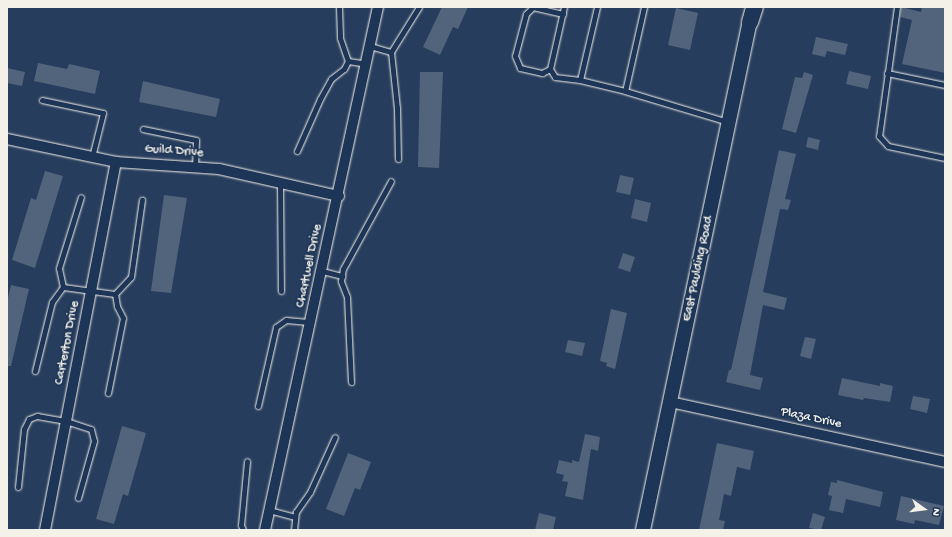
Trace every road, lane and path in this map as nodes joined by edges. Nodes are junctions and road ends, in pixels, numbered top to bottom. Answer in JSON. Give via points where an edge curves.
{"nodes":[{"id":1,"x":339,"y":7,"type":"edge"},
{"id":2,"x":378,"y":7,"type":"edge"},
{"id":3,"x":419,"y":7,"type":"edge"},
{"id":4,"x":564,"y":7,"type":"edge"},
{"id":5,"x":597,"y":7,"type":"edge"},
{"id":6,"x":644,"y":7,"type":"edge"},
{"id":7,"x":897,"y":7,"type":"edge"},
{"id":8,"x":752,"y":12,"type":"edge"},
{"id":9,"x":562,"y":14,"type":"junction"},
{"id":10,"x":370,"y":46,"type":"junction"},
{"id":11,"x":391,"y":52,"type":"junction"},
{"id":12,"x":348,"y":61,"type":"junction"},
{"id":13,"x":366,"y":64,"type":"junction"},
{"id":14,"x":550,"y":69,"type":"junction"},
{"id":15,"x":887,"y":73,"type":"junction"},
{"id":16,"x":580,"y":80,"type":"junction"},
{"id":17,"x":945,"y":85,"type":"edge"},
{"id":18,"x":625,"y":91,"type":"junction"},
{"id":19,"x":42,"y":100,"type":"dead end"},
{"id":20,"x":729,"y":122,"type":"junction"},
{"id":21,"x":143,"y":129,"type":"dead end"},
{"id":22,"x":7,"y":138,"type":"edge"},
{"id":23,"x":297,"y":150,"type":"dead end"},
{"id":24,"x":92,"y":157,"type":"junction"},
{"id":25,"x":945,"y":158,"type":"edge"},
{"id":26,"x":398,"y":159,"type":"dead end"},
{"id":27,"x":116,"y":162,"type":"junction"},
{"id":28,"x":195,"y":166,"type":"junction"},
{"id":29,"x":392,"y":181,"type":"dead end"},
{"id":30,"x":280,"y":184,"type":"junction"},
{"id":31,"x":339,"y":196,"type":"junction"},
{"id":32,"x":81,"y":197,"type":"dead end"},
{"id":33,"x":142,"y":200,"type":"dead end"},
{"id":34,"x":322,"y":271,"type":"junction"},
{"id":35,"x":342,"y":276,"type":"junction"},
{"id":36,"x":63,"y":287,"type":"junction"},
{"id":37,"x":91,"y":291,"type":"junction"},
{"id":38,"x":282,"y":291,"type":"dead end"},
{"id":39,"x":115,"y":294,"type":"junction"},
{"id":40,"x":311,"y":322,"type":"junction"},
{"id":41,"x":34,"y":371,"type":"dead end"},
{"id":42,"x":351,"y":382,"type":"dead end"},
{"id":43,"x":108,"y":393,"type":"dead end"},
{"id":44,"x":670,"y":402,"type":"junction"},
{"id":45,"x":258,"y":406,"type":"dead end"},
{"id":46,"x":66,"y":421,"type":"junction"},
{"id":47,"x":335,"y":437,"type":"dead end"},
{"id":48,"x":246,"y":461,"type":"dead end"},
{"id":49,"x":945,"y":462,"type":"edge"},
{"id":50,"x":18,"y":487,"type":"dead end"},
{"id":51,"x":78,"y":498,"type":"dead end"},
{"id":52,"x":269,"y":510,"type":"junction"},
{"id":53,"x":295,"y":517,"type":"junction"},
{"id":54,"x":45,"y":530,"type":"edge"},
{"id":55,"x":242,"y":530,"type":"edge"},
{"id":56,"x":265,"y":530,"type":"edge"},
{"id":57,"x":294,"y":530,"type":"edge"},
{"id":58,"x":643,"y":530,"type":"edge"}],
"edges":[{"from":1,"to":12,"type":"lane","via":[[340,38]]},
{"from":2,"to":10,"type":"street","name":"Chartwell Drive"},
{"from":3,"to":11,"type":"lane"},
{"from":4,"to":9,"type":"lane"},
{"from":5,"to":16,"type":"lane"},
{"from":6,"to":18,"type":"lane"},
{"from":7,"to":15,"type":"lane"},
{"from":8,"to":20,"type":"main road","name":"East Paulding Road"},
{"from":9,"to":14,"type":"lane"},
{"from":9,"to":14,"type":"lane","via":[[533,7],[526,14],[515,56],[520,68],[542,73]]},
{"from":10,"to":11,"type":"lane"},
{"from":10,"to":13,"type":"street","name":"Chartwell Drive"},
{"from":11,"to":26,"type":"lane","via":[[397,108]]},
{"from":12,"to":13,"type":"lane"},
{"from":12,"to":23,"type":"lane","via":[[344,69],[332,79],[320,99]]},
{"from":13,"to":31,"type":"street","name":"Chartwell Drive"},
{"from":14,"to":16,"type":"lane","via":[[555,77]]},
{"from":15,"to":17,"type":"lane"},
{"from":15,"to":25,"type":"lane","via":[[879,136],[888,146]]},
{"from":16,"to":18,"type":"lane"},
{"from":18,"to":20,"type":"lane"},
{"from":19,"to":24,"type":"lane","via":[[103,114]]},
{"from":20,"to":44,"type":"main road","name":"East Paulding Road"},
{"from":21,"to":28,"type":"lane","via":[[196,140]]},
{"from":22,"to":24,"type":"street","name":"Guild Drive"},
{"from":24,"to":27,"type":"street","name":"Guild Drive"},
{"from":27,"to":28,"type":"street","name":"Guild Drive"},
{"from":27,"to":37,"type":"street","name":"Carterton Drive"},
{"from":28,"to":30,"type":"street","name":"Guild Drive"},
{"from":29,"to":35,"type":"lane","via":[[343,269]]},
{"from":30,"to":31,"type":"street","name":"Guild Drive"},
{"from":30,"to":38,"type":"lane"},
{"from":31,"to":34,"type":"street","name":"Chartwell Drive"},
{"from":32,"to":36,"type":"lane","via":[[59,268]]},
{"from":33,"to":39,"type":"lane","via":[[131,277]]},
{"from":34,"to":35,"type":"lane"},
{"from":34,"to":40,"type":"street","name":"Chartwell Drive"},
{"from":35,"to":42,"type":"lane","via":[[347,297]]},
{"from":36,"to":37,"type":"lane"},
{"from":36,"to":41,"type":"lane","via":[[52,302]]},
{"from":37,"to":39,"type":"lane"},
{"from":37,"to":46,"type":"street","name":"Carterton Drive"},
{"from":39,"to":43,"type":"lane","via":[[123,318]]},
{"from":40,"to":45,"type":"lane","via":[[286,320],[276,327]]},
{"from":40,"to":52,"type":"street","name":"Chartwell Drive"},
{"from":44,"to":49,"type":"street","name":"Plaza Drive"},
{"from":44,"to":58,"type":"main road","name":"East Paulding Road"},
{"from":46,"to":50,"type":"lane","via":[[37,416],[29,419],[24,429]]},
{"from":46,"to":51,"type":"lane","via":[[91,430],[94,441]]},
{"from":46,"to":54,"type":"street","name":"Carterton Drive"},
{"from":47,"to":53,"type":"lane","via":[[310,492]]},
{"from":48,"to":55,"type":"lane"},
{"from":52,"to":53,"type":"lane"},
{"from":52,"to":56,"type":"street","name":"Chartwell Drive"},
{"from":53,"to":57,"type":"lane"}]}
